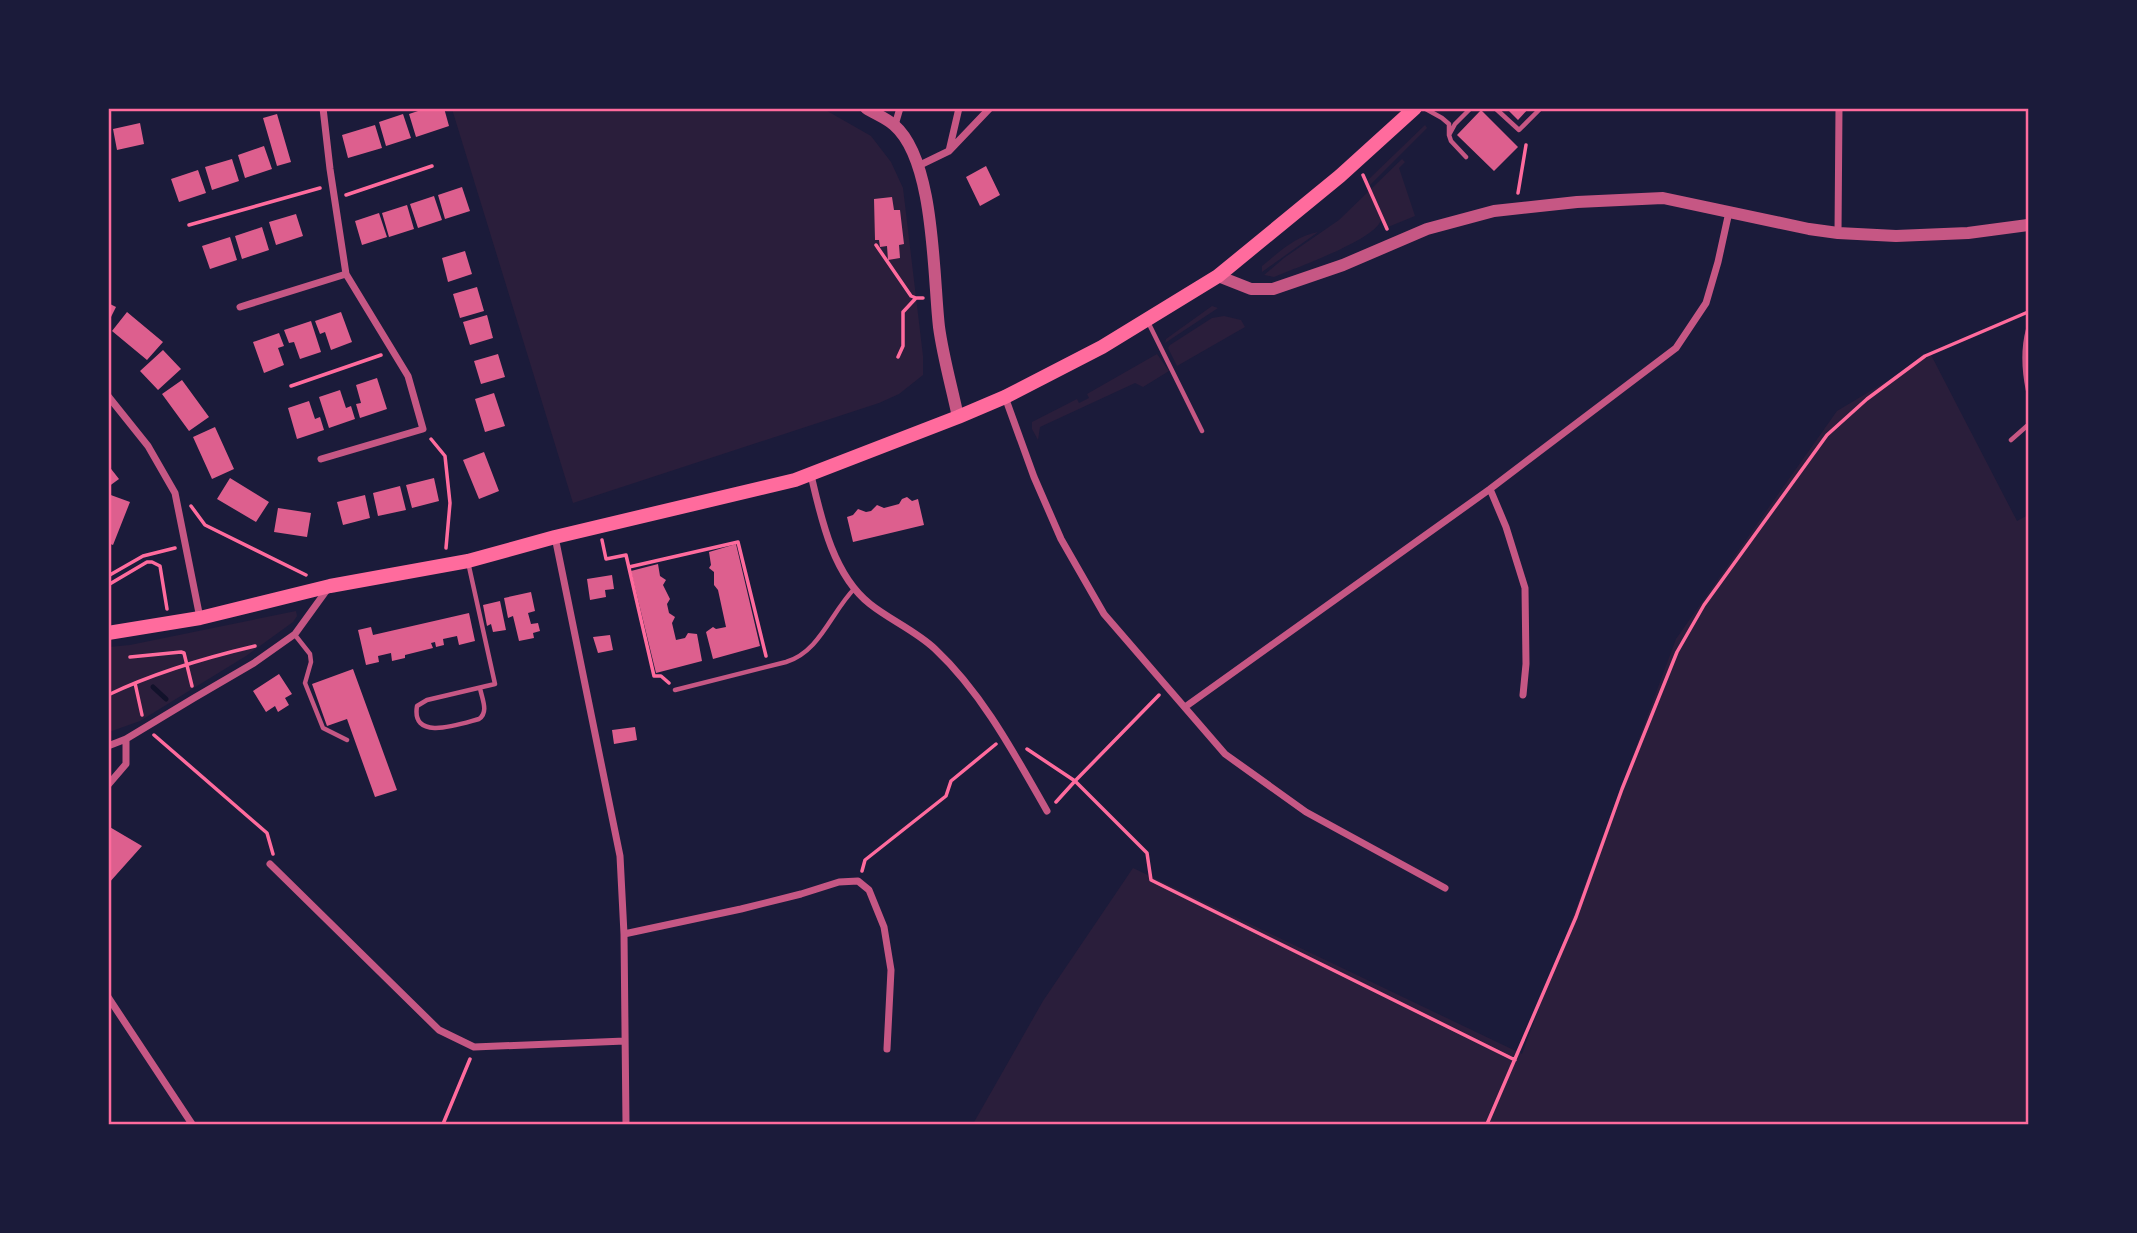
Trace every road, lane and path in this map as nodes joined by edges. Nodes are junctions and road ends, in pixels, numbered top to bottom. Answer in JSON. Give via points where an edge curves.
{"nodes":[{"id":1,"x":323,"y":108,"type":"edge"},
{"id":2,"x":866,"y":108,"type":"edge"},
{"id":3,"x":900,"y":108,"type":"edge"},
{"id":4,"x":959,"y":108,"type":"edge"},
{"id":5,"x":990,"y":108,"type":"edge"},
{"id":6,"x":1415,"y":108,"type":"edge"},
{"id":7,"x":1424,"y":108,"type":"edge"},
{"id":8,"x":1471,"y":108,"type":"edge"},
{"id":9,"x":1495,"y":108,"type":"edge"},
{"id":10,"x":1541,"y":108,"type":"edge"},
{"id":11,"x":1839,"y":108,"type":"edge"},
{"id":12,"x":895,"y":125,"type":"junction"},
{"id":13,"x":1449,"y":135,"type":"junction"},
{"id":14,"x":1526,"y":145,"type":"dead end"},
{"id":15,"x":949,"y":151,"type":"junction"},
{"id":16,"x":1466,"y":157,"type":"dead end"},
{"id":17,"x":1357,"y":162,"type":"junction"},
{"id":18,"x":432,"y":166,"type":"dead end"},
{"id":19,"x":918,"y":166,"type":"junction"},
{"id":20,"x":332,"y":184,"type":"junction"},
{"id":21,"x":1518,"y":189,"type":"dead end"},
{"id":22,"x":334,"y":199,"type":"junction"},
{"id":23,"x":1729,"y":212,"type":"junction"},
{"id":24,"x":190,"y":225,"type":"dead end"},
{"id":25,"x":2028,"y":225,"type":"edge"},
{"id":26,"x":1838,"y":233,"type":"junction"},
{"id":27,"x":1394,"y":244,"type":"junction"},
{"id":28,"x":876,"y":245,"type":"dead end"},
{"id":29,"x":346,"y":274,"type":"junction"},
{"id":30,"x":1218,"y":276,"type":"junction"},
{"id":31,"x":240,"y":307,"type":"dead end"},
{"id":32,"x":2028,"y":312,"type":"edge"},
{"id":33,"x":1147,"y":321,"type":"junction"},
{"id":34,"x":2028,"y":330,"type":"edge"},
{"id":35,"x":393,"y":351,"type":"junction"},
{"id":36,"x":898,"y":357,"type":"dead end"},
{"id":37,"x":291,"y":386,"type":"dead end"},
{"id":38,"x":2028,"y":390,"type":"edge"},
{"id":39,"x":108,"y":396,"type":"edge"},
{"id":40,"x":1005,"y":397,"type":"junction"},
{"id":41,"x":958,"y":417,"type":"junction"},
{"id":42,"x":2028,"y":425,"type":"edge"},
{"id":43,"x":424,"y":429,"type":"junction"},
{"id":44,"x":1202,"y":431,"type":"dead end"},
{"id":45,"x":2011,"y":440,"type":"dead end"},
{"id":46,"x":321,"y":458,"type":"dead end"},
{"id":47,"x":811,"y":475,"type":"junction"},
{"id":48,"x":1490,"y":489,"type":"junction"},
{"id":49,"x":175,"y":493,"type":"junction"},
{"id":50,"x":599,"y":527,"type":"junction"},
{"id":51,"x":555,"y":537,"type":"junction"},
{"id":52,"x":187,"y":545,"type":"junction"},
{"id":53,"x":468,"y":561,"type":"junction"},
{"id":54,"x":445,"y":565,"type":"junction"},
{"id":55,"x":629,"y":567,"type":"junction"},
{"id":56,"x":108,"y":576,"type":"edge"},
{"id":57,"x":108,"y":585,"type":"edge"},
{"id":58,"x":330,"y":586,"type":"junction"},
{"id":59,"x":855,"y":588,"type":"junction"},
{"id":60,"x":201,"y":618,"type":"junction"},
{"id":61,"x":169,"y":624,"type":"junction"},
{"id":62,"x":108,"y":633,"type":"edge"},
{"id":63,"x":295,"y":634,"type":"junction"},
{"id":64,"x":282,"y":643,"type":"junction"},
{"id":65,"x":130,"y":657,"type":"dead end"},
{"id":66,"x":187,"y":663,"type":"junction"},
{"id":67,"x":768,"y":667,"type":"junction"},
{"id":68,"x":135,"y":682,"type":"junction"},
{"id":69,"x":1167,"y":687,"type":"junction"},
{"id":70,"x":480,"y":688,"type":"junction"},
{"id":71,"x":675,"y":690,"type":"joint"},
{"id":72,"x":108,"y":695,"type":"edge"},
{"id":73,"x":1522,"y":695,"type":"dead end"},
{"id":74,"x":194,"y":698,"type":"junction"},
{"id":75,"x":1185,"y":707,"type":"junction"},
{"id":76,"x":145,"y":728,"type":"junction"},
{"id":77,"x":1004,"y":737,"type":"junction"},
{"id":78,"x":126,"y":739,"type":"junction"},
{"id":79,"x":347,"y":740,"type":"dead end"},
{"id":80,"x":108,"y":746,"type":"edge"},
{"id":81,"x":1075,"y":781,"type":"junction"},
{"id":82,"x":108,"y":785,"type":"edge"},
{"id":83,"x":1047,"y":811,"type":"joint"},
{"id":84,"x":270,"y":864,"type":"dead end"},
{"id":85,"x":279,"y":872,"type":"junction"},
{"id":86,"x":859,"y":881,"type":"junction"},
{"id":87,"x":1445,"y":888,"type":"dead end"},
{"id":88,"x":624,"y":934,"type":"junction"},
{"id":89,"x":108,"y":997,"type":"edge"},
{"id":90,"x":625,"y":1041,"type":"junction"},
{"id":91,"x":474,"y":1047,"type":"junction"},
{"id":92,"x":887,"y":1049,"type":"dead end"},
{"id":93,"x":1516,"y":1060,"type":"junction"},
{"id":94,"x":192,"y":1125,"type":"edge"},
{"id":95,"x":443,"y":1125,"type":"edge"},
{"id":96,"x":626,"y":1125,"type":"edge"},
{"id":97,"x":1487,"y":1125,"type":"edge"}],
"edges":[{"from":1,"to":20,"type":"street"},
{"from":2,"to":12,"type":"street"},
{"from":3,"to":12,"type":"street"},
{"from":4,"to":15,"type":"street"},
{"from":5,"to":15,"type":"street"},
{"from":6,"to":17,"type":"main road"},
{"from":7,"to":13,"type":"lane","via":[[1449,124]]},
{"from":8,"to":13,"type":"lane"},
{"from":9,"to":10,"type":"lane","via":[[1519,130]]},
{"from":11,"to":26,"type":"street"},
{"from":12,"to":19,"type":"street"},
{"from":13,"to":16,"type":"lane"},
{"from":14,"to":21,"type":"path"},
{"from":15,"to":19,"type":"street"},
{"from":17,"to":27,"type":"path"},
{"from":17,"to":30,"type":"main road"},
{"from":18,"to":22,"type":"path"},
{"from":19,"to":41,"type":"street","via":[[926,197],[940,331]]},
{"from":20,"to":22,"type":"street"},
{"from":20,"to":24,"type":"path"},
{"from":22,"to":29,"type":"street"},
{"from":23,"to":26,"type":"street"},
{"from":23,"to":27,"type":"street","via":[[1663,198],[1577,202],[1494,211],[1427,229]]},
{"from":23,"to":48,"type":"street","via":[[1706,303],[1676,348]]},
{"from":25,"to":26,"type":"street","via":[[1968,233]]},
{"from":27,"to":30,"type":"street","via":[[1273,289],[1251,289]]},
{"from":28,"to":36,"type":"path","via":[[916,298],[903,312],[904,346]]},
{"from":29,"to":31,"type":"street"},
{"from":29,"to":35,"type":"street"},
{"from":30,"to":33,"type":"main road"},
{"from":32,"to":93,"type":"path","via":[[1925,356],[1846,416],[1704,605],[1677,652]]},
{"from":33,"to":40,"type":"main road"},
{"from":33,"to":44,"type":"lane"},
{"from":34,"to":38,"type":"lane"},
{"from":35,"to":37,"type":"path"},
{"from":35,"to":43,"type":"street","via":[[408,376]]},
{"from":39,"to":49,"type":"street","via":[[148,446]]},
{"from":40,"to":41,"type":"main road"},
{"from":40,"to":69,"type":"street","via":[[1061,539],[1104,614]]},
{"from":41,"to":47,"type":"main road"},
{"from":42,"to":45,"type":"lane"},
{"from":43,"to":46,"type":"street"},
{"from":43,"to":54,"type":"path","via":[[445,456],[450,503]]},
{"from":47,"to":50,"type":"main road"},
{"from":47,"to":59,"type":"street","via":[[830,544]]},
{"from":48,"to":73,"type":"street","via":[[1525,588]]},
{"from":48,"to":75,"type":"street"},
{"from":49,"to":52,"type":"street"},
{"from":49,"to":58,"type":"path","via":[[205,525]]},
{"from":50,"to":51,"type":"main road"},
{"from":50,"to":55,"type":"path","via":[[606,559],[626,555]]},
{"from":51,"to":53,"type":"main road"},
{"from":51,"to":88,"type":"street","via":[[620,856]]},
{"from":52,"to":56,"type":"path","via":[[144,556]]},
{"from":52,"to":60,"type":"street"},
{"from":53,"to":54,"type":"main road"},
{"from":53,"to":70,"type":"lane","via":[[495,684]]},
{"from":54,"to":58,"type":"main road"},
{"from":55,"to":67,"type":"path","via":[[738,542]]},
{"from":55,"to":71,"type":"path","via":[[654,676],[661,676]]},
{"from":57,"to":61,"type":"path","via":[[147,562],[157,564]]},
{"from":58,"to":60,"type":"main road"},
{"from":58,"to":63,"type":"street"},
{"from":59,"to":67,"type":"lane","via":[[802,656]]},
{"from":59,"to":77,"type":"street","via":[[934,648],[965,681]]},
{"from":60,"to":61,"type":"main road"},
{"from":61,"to":62,"type":"main road"},
{"from":63,"to":64,"type":"street"},
{"from":63,"to":79,"type":"lane","via":[[310,654],[305,683],[323,727]]},
{"from":64,"to":66,"type":"path"},
{"from":64,"to":74,"type":"street"},
{"from":65,"to":66,"type":"path","via":[[179,651]]},
{"from":66,"to":68,"type":"path"},
{"from":66,"to":74,"type":"path"},
{"from":67,"to":71,"type":"lane"},
{"from":68,"to":72,"type":"path"},
{"from":68,"to":76,"type":"path"},
{"from":69,"to":75,"type":"street"},
{"from":69,"to":81,"type":"path"},
{"from":70,"to":70,"type":"lane","via":[[417,706],[421,725],[431,729],[484,716]]},
{"from":74,"to":76,"type":"street"},
{"from":75,"to":87,"type":"street","via":[[1225,754],[1306,812]]},
{"from":76,"to":78,"type":"street"},
{"from":76,"to":85,"type":"path","via":[[267,833]]},
{"from":77,"to":81,"type":"path"},
{"from":77,"to":83,"type":"street"},
{"from":77,"to":86,"type":"path","via":[[951,781],[946,796],[865,860]]},
{"from":78,"to":80,"type":"street"},
{"from":78,"to":82,"type":"street","via":[[126,764]]},
{"from":81,"to":83,"type":"path"},
{"from":81,"to":93,"type":"path","via":[[1147,853],[1151,880]]},
{"from":84,"to":85,"type":"street"},
{"from":85,"to":91,"type":"street","via":[[439,1030]]},
{"from":86,"to":88,"type":"street"},
{"from":86,"to":92,"type":"street","via":[[869,890],[884,927],[891,971]]},
{"from":88,"to":90,"type":"street"},
{"from":89,"to":94,"type":"street"},
{"from":90,"to":91,"type":"street"},
{"from":90,"to":96,"type":"street"},
{"from":91,"to":95,"type":"path"},
{"from":93,"to":97,"type":"path"}]}
